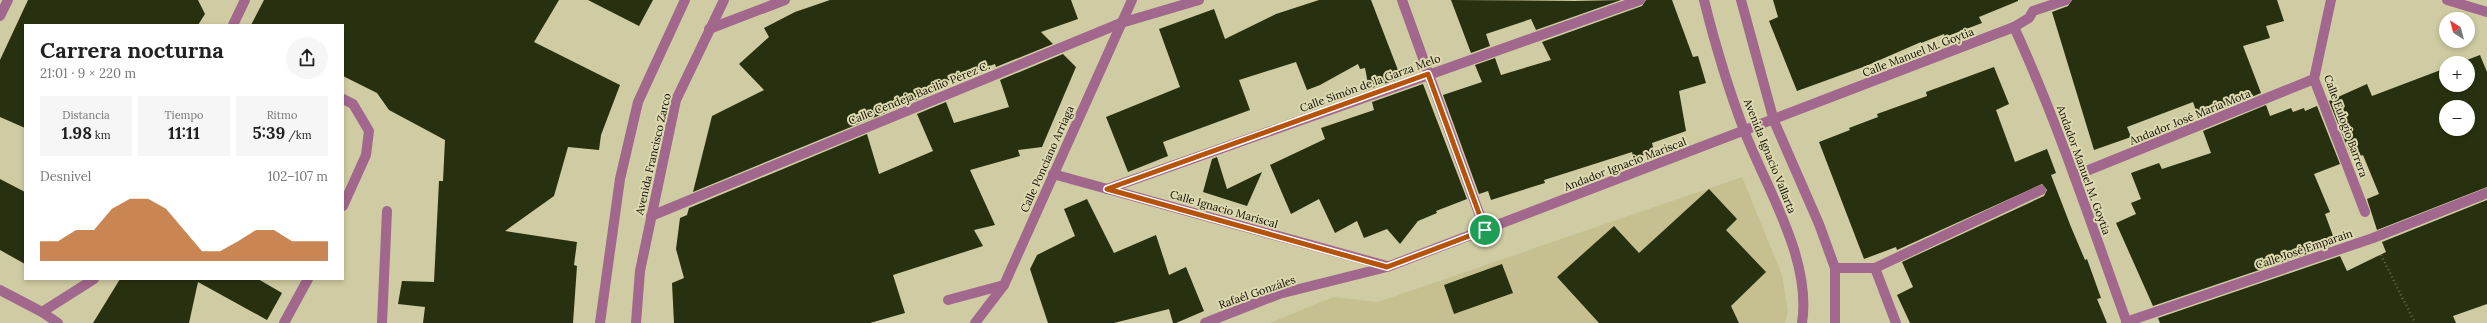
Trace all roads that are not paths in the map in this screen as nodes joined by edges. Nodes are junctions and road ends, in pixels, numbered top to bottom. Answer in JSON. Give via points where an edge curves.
{"nodes":[{"id":1,"x":8,"y":0,"type":"edge"},
{"id":2,"x":245,"y":0,"type":"edge"},
{"id":3,"x":685,"y":0,"type":"edge"},
{"id":4,"x":724,"y":0,"type":"edge"},
{"id":5,"x":785,"y":0,"type":"edge"},
{"id":6,"x":1132,"y":0,"type":"edge"},
{"id":7,"x":1199,"y":0,"type":"edge"},
{"id":8,"x":1402,"y":0,"type":"edge"},
{"id":9,"x":1640,"y":0,"type":"edge"},
{"id":10,"x":1704,"y":0,"type":"edge"},
{"id":11,"x":1741,"y":0,"type":"edge"},
{"id":12,"x":2066,"y":0,"type":"edge"},
{"id":13,"x":2331,"y":0,"type":"edge"},
{"id":14,"x":2447,"y":0,"type":"edge"},
{"id":15,"x":2487,"y":12,"type":"edge"},
{"id":16,"x":0,"y":16,"type":"edge"},
{"id":17,"x":1121,"y":23,"type":"junction"},
{"id":18,"x":233,"y":24,"type":"edge"},
{"id":19,"x":2014,"y":27,"type":"junction"},
{"id":20,"x":709,"y":29,"type":"junction"},
{"id":21,"x":1428,"y":74,"type":"junction"},
{"id":22,"x":2314,"y":78,"type":"junction"},
{"id":23,"x":344,"y":100,"type":"edge"},
{"id":24,"x":1774,"y":121,"type":"junction"},
{"id":25,"x":1745,"y":132,"type":"junction"},
{"id":26,"x":1053,"y":174,"type":"junction"},
{"id":27,"x":2074,"y":176,"type":"junction"},
{"id":28,"x":1107,"y":189,"type":"junction"},
{"id":29,"x":2040,"y":190,"type":"dead end"},
{"id":30,"x":2487,"y":193,"type":"edge"},
{"id":31,"x":344,"y":204,"type":"edge"},
{"id":32,"x":387,"y":211,"type":"dead end"},
{"id":33,"x":2365,"y":212,"type":"dead end"},
{"id":34,"x":651,"y":216,"type":"junction"},
{"id":35,"x":1485,"y":230,"type":"junction"},
{"id":36,"x":1387,"y":267,"type":"junction"},
{"id":37,"x":1835,"y":268,"type":"junction"},
{"id":38,"x":1875,"y":268,"type":"junction"},
{"id":39,"x":92,"y":280,"type":"edge"},
{"id":40,"x":307,"y":280,"type":"edge"},
{"id":41,"x":1004,"y":285,"type":"junction"},
{"id":42,"x":0,"y":290,"type":"edge"},
{"id":43,"x":948,"y":300,"type":"dead end"},
{"id":44,"x":42,"y":312,"type":"junction"},
{"id":45,"x":2127,"y":322,"type":"edge"},
{"id":46,"x":58,"y":323,"type":"edge"},
{"id":47,"x":284,"y":323,"type":"edge"},
{"id":48,"x":382,"y":323,"type":"edge"},
{"id":49,"x":600,"y":323,"type":"edge"},
{"id":50,"x":636,"y":323,"type":"edge"},
{"id":51,"x":975,"y":323,"type":"edge"},
{"id":52,"x":1205,"y":323,"type":"edge"},
{"id":53,"x":1802,"y":323,"type":"edge"},
{"id":54,"x":1835,"y":323,"type":"edge"},
{"id":55,"x":1896,"y":323,"type":"edge"}],
"edges":[{"from":1,"to":16,"type":"street"},
{"from":2,"to":18,"type":"street"},
{"from":3,"to":49,"type":"street","name":"Avenida Francisco Zarco","via":[[638,102],[620,179]]},
{"from":4,"to":20,"type":"street","name":"Avenida Francisco Zarco"},
{"from":5,"to":20,"type":"street"},
{"from":6,"to":17,"type":"street","name":"Calle Ponciano Arriaga"},
{"from":7,"to":17,"type":"street","name":"Calle Cendeja Bacilio Pérez C."},
{"from":8,"to":21,"type":"street"},
{"from":9,"to":21,"type":"street","name":"Calle Simón de la Garza Melo"},
{"from":10,"to":25,"type":"street","name":"Avenida Ignacio Vallarta","via":[[1720,61]]},
{"from":11,"to":24,"type":"street","name":"Avenida Ignacio Vallarta"},
{"from":12,"to":19,"type":"street","name":"Calle Manuel M. Goytia","via":[[2033,11],[2029,18]]},
{"from":13,"to":22,"type":"street","name":"Calle Eulogio Barrera"},
{"from":14,"to":15,"type":"street"},
{"from":17,"to":26,"type":"street","name":"Calle Ponciano Arriaga"},
{"from":17,"to":34,"type":"street","name":"Calle Cendeja Bacilio Pérez C."},
{"from":19,"to":24,"type":"street","name":"Calle Manuel M. Goytia"},
{"from":19,"to":27,"type":"street","name":"Andador Manuel M. Goytia","via":[[2033,67]]},
{"from":20,"to":34,"type":"street","name":"Avenida Francisco Zarco","via":[[676,100]]},
{"from":21,"to":28,"type":"street","name":"Calle Simón de la Garza Melo"},
{"from":21,"to":35,"type":"street"},
{"from":22,"to":27,"type":"street","name":"Andador José María Mota"},
{"from":22,"to":33,"type":"street","name":"Calle Eulogio Barrera"},
{"from":23,"to":31,"type":"street","via":[[353,104],[369,131],[366,156]]},
{"from":24,"to":25,"type":"street","name":"Andador Ignacio Mariscal"},
{"from":24,"to":37,"type":"street","name":"Avenida Ignacio Vallarta","via":[[1819,224]]},
{"from":25,"to":35,"type":"street","name":"Andador Ignacio Mariscal"},
{"from":25,"to":53,"type":"street","name":"Avenida Ignacio Vallarta","via":[[1788,232],[1802,283]]},
{"from":26,"to":28,"type":"street","name":"Calle Ignacio Mariscal"},
{"from":26,"to":41,"type":"street","name":"Calle Ponciano Arriaga"},
{"from":27,"to":45,"type":"street","name":"Andador Manuel M. Goytia"},
{"from":28,"to":36,"type":"street","name":"Calle Ignacio Mariscal"},
{"from":29,"to":38,"type":"street"},
{"from":30,"to":45,"type":"street","name":"Calle José Emparain","via":[[2373,238]]},
{"from":32,"to":48,"type":"street"},
{"from":34,"to":50,"type":"street","name":"Avenida Francisco Zarco","via":[[640,271]]},
{"from":35,"to":36,"type":"street","name":"Andador Ignacio Mariscal"},
{"from":36,"to":52,"type":"street","name":"Rafaél Gonzáles","via":[[1279,294]]},
{"from":37,"to":38,"type":"street"},
{"from":37,"to":54,"type":"street","name":"Avenida Ignacio Vallarta"},
{"from":38,"to":55,"type":"street"},
{"from":39,"to":44,"type":"street"},
{"from":40,"to":47,"type":"street"},
{"from":41,"to":43,"type":"street"},
{"from":41,"to":51,"type":"street","name":"Calle Ponciano Arriaga"},
{"from":42,"to":44,"type":"street"},
{"from":44,"to":46,"type":"street"}]}
